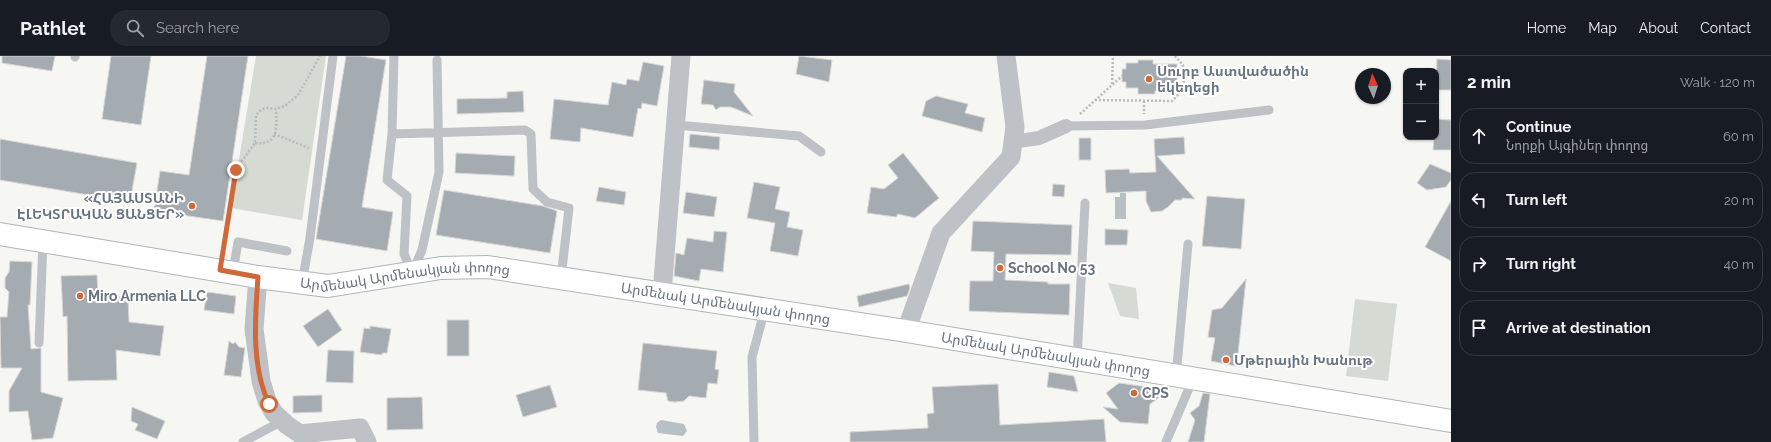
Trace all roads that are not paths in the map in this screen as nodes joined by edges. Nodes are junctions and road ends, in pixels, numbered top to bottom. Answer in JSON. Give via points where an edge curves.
{"nodes":[{"id":1,"x":333,"y":56,"type":"edge"},
{"id":2,"x":394,"y":56,"type":"edge"},
{"id":3,"x":681,"y":56,"type":"edge"},
{"id":4,"x":1006,"y":56,"type":"edge"},
{"id":5,"x":437,"y":60,"type":"dead end"},
{"id":6,"x":1269,"y":110,"type":"dead end"},
{"id":7,"x":676,"y":125,"type":"junction"},
{"id":8,"x":1066,"y":126,"type":"joint"},
{"id":9,"x":438,"y":133,"type":"junction"},
{"id":10,"x":392,"y":134,"type":"junction"},
{"id":11,"x":1013,"y":142,"type":"junction"},
{"id":12,"x":821,"y":152,"type":"dead end"},
{"id":13,"x":1085,"y":203,"type":"dead end"},
{"id":14,"x":0,"y":234,"type":"edge"},
{"id":15,"x":43,"y":241,"type":"junction"},
{"id":16,"x":1188,"y":244,"type":"dead end"},
{"id":17,"x":287,"y":251,"type":"dead end"},
{"id":18,"x":233,"y":272,"type":"junction"},
{"id":19,"x":412,"y":273,"type":"junction"},
{"id":20,"x":258,"y":277,"type":"junction"},
{"id":21,"x":561,"y":279,"type":"junction"},
{"id":22,"x":302,"y":283,"type":"junction"},
{"id":23,"x":662,"y":293,"type":"junction"},
{"id":24,"x":765,"y":309,"type":"junction"},
{"id":25,"x":906,"y":331,"type":"junction"},
{"id":26,"x":39,"y":343,"type":"dead end"},
{"id":27,"x":1077,"y":360,"type":"junction"},
{"id":28,"x":1184,"y":378,"type":"junction"},
{"id":29,"x":282,"y":421,"type":"junction"},
{"id":30,"x":1451,"y":421,"type":"edge"},
{"id":31,"x":243,"y":442,"type":"edge"},
{"id":32,"x":367,"y":442,"type":"edge"},
{"id":33,"x":754,"y":442,"type":"edge"},
{"id":34,"x":1166,"y":442,"type":"edge"}],
"edges":[{"from":1,"to":22,"type":"lane"},
{"from":2,"to":10,"type":"lane"},
{"from":3,"to":7,"type":"street"},
{"from":4,"to":11,"type":"street","via":[[1015,127]]},
{"from":5,"to":9,"type":"lane"},
{"from":6,"to":8,"type":"lane","via":[[1145,125]]},
{"from":7,"to":12,"type":"lane","via":[[799,136]]},
{"from":7,"to":23,"type":"street"},
{"from":8,"to":11,"type":"street","via":[[1039,138]]},
{"from":9,"to":10,"type":"lane"},
{"from":9,"to":19,"type":"lane","via":[[438,179],[422,250]]},
{"from":9,"to":21,"type":"lane","via":[[525,130],[532,134],[533,189],[547,202],[569,208]]},
{"from":10,"to":19,"type":"lane","via":[[387,180],[407,196],[404,254]]},
{"from":11,"to":25,"type":"street","via":[[1011,157],[941,233]]},
{"from":13,"to":27,"type":"lane"},
{"from":14,"to":15,"type":"main road","name":"Արմենակ Արմենակյան փողոց"},
{"from":15,"to":18,"type":"main road","name":"Արմենակ Արմենակյան փողոց"},
{"from":15,"to":26,"type":"lane"},
{"from":16,"to":28,"type":"lane"},
{"from":17,"to":18,"type":"lane","via":[[238,242]]},
{"from":18,"to":20,"type":"main road","name":"Արմենակ Արմենակյան փողոց"},
{"from":19,"to":21,"type":"main road","name":"Արմենակ Արմենակյան փողոց","via":[[441,268],[488,267]]},
{"from":19,"to":22,"type":"main road","name":"Արմենակ Արմենակյան փողոց","via":[[328,286]]},
{"from":20,"to":22,"type":"main road","name":"Արմենակ Արմենակյան փողոց"},
{"from":20,"to":29,"type":"street","via":[[254,329],[261,381],[269,404]]},
{"from":21,"to":23,"type":"main road","name":"Արմենակ Արմենակյան փողոց"},
{"from":23,"to":24,"type":"main road","name":"Արմենակ Արմենակյան փողոց"},
{"from":24,"to":25,"type":"main road","name":"Արմենակ Արմենակյան փողոց"},
{"from":24,"to":33,"type":"lane","via":[[752,357]]},
{"from":25,"to":27,"type":"main road","name":"Արմենակ Արմենակյան փողոց"},
{"from":27,"to":28,"type":"main road","name":"Արմենակ Արմենակյան փողոց"},
{"from":28,"to":30,"type":"main road","name":"Արմենակ Արմենակյան փողոց"},
{"from":28,"to":34,"type":"lane"},
{"from":29,"to":31,"type":"lane"},
{"from":29,"to":32,"type":"street","via":[[300,434],[360,428]]}]}
